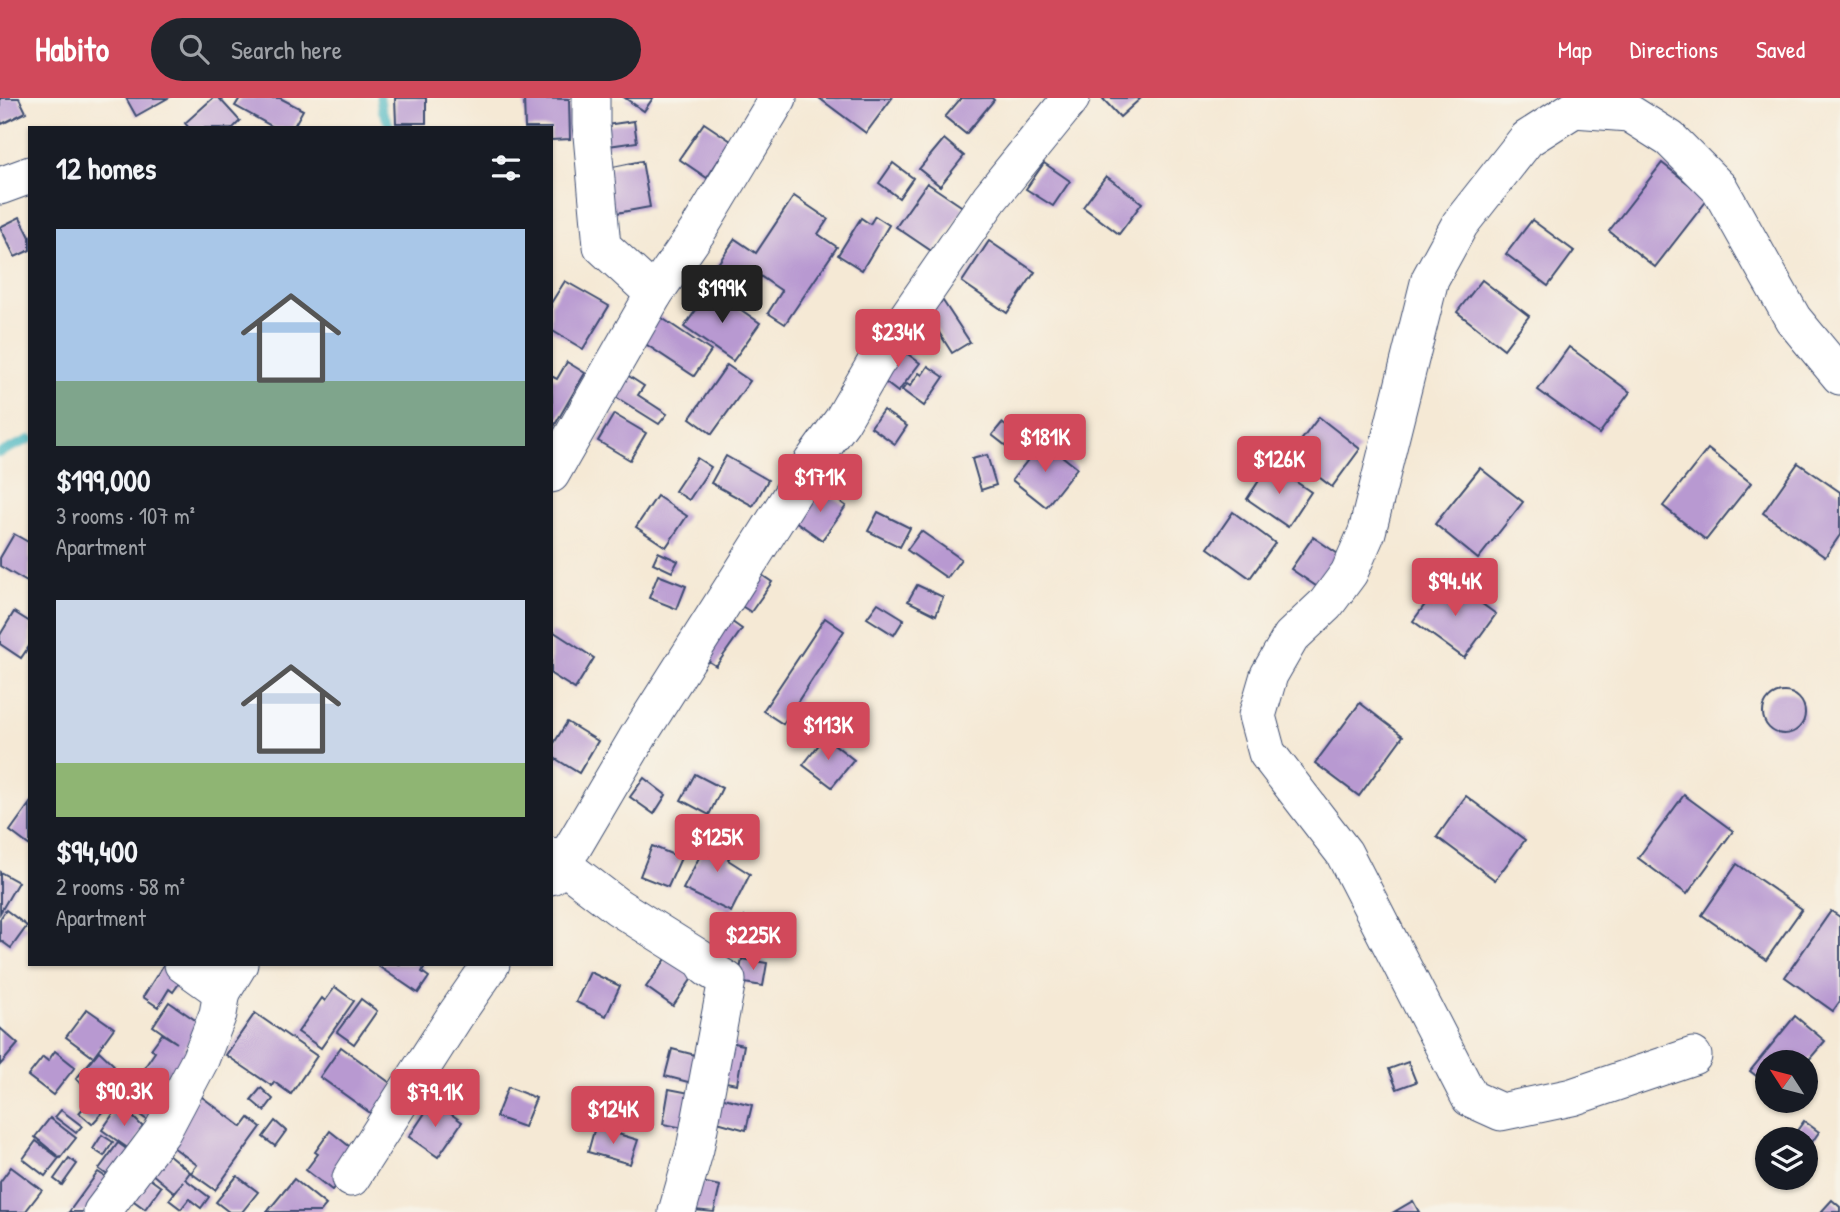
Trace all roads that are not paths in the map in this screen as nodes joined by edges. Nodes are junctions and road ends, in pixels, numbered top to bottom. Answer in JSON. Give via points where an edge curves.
{"nodes":[{"id":1,"x":591,"y":98,"type":"edge"},
{"id":2,"x":778,"y":98,"type":"edge"},
{"id":3,"x":1071,"y":98,"type":"edge"},
{"id":4,"x":28,"y":176,"type":"edge"},
{"id":5,"x":0,"y":186,"type":"edge"},
{"id":6,"x":654,"y":294,"type":"junction"},
{"id":7,"x":1840,"y":376,"type":"edge"},
{"id":8,"x":553,"y":471,"type":"edge"},
{"id":9,"x":554,"y":864,"type":"edge"},
{"id":10,"x":190,"y":966,"type":"edge"},
{"id":11,"x":490,"y":966,"type":"edge"},
{"id":12,"x":231,"y":978,"type":"edge"},
{"id":13,"x":1693,"y":1056,"type":"dead end"},
{"id":14,"x":351,"y":1178,"type":"dead end"},
{"id":15,"x":102,"y":1212,"type":"edge"},
{"id":16,"x":677,"y":1212,"type":"edge"}],
"edges":[{"from":1,"to":6,"type":"street","via":[[602,246]]},
{"from":2,"to":6,"type":"street"},
{"from":3,"to":9,"type":"street","via":[[990,198],[875,364],[573,847]]},
{"from":4,"to":5,"type":"street"},
{"from":6,"to":8,"type":"street"},
{"from":7,"to":13,"type":"street","via":[[1793,319],[1720,189],[1670,139],[1629,113],[1574,109],[1527,139],[1460,224],[1430,279],[1367,532],[1342,583],[1291,637],[1269,676],[1257,716],[1267,753],[1344,853],[1470,1098],[1501,1112],[1572,1097]]},
{"from":9,"to":16,"type":"street","via":[[727,980],[695,1149]]},
{"from":10,"to":12,"type":"street"},
{"from":11,"to":14,"type":"street"},
{"from":12,"to":15,"type":"street","via":[[200,1060],[162,1132]]}]}
